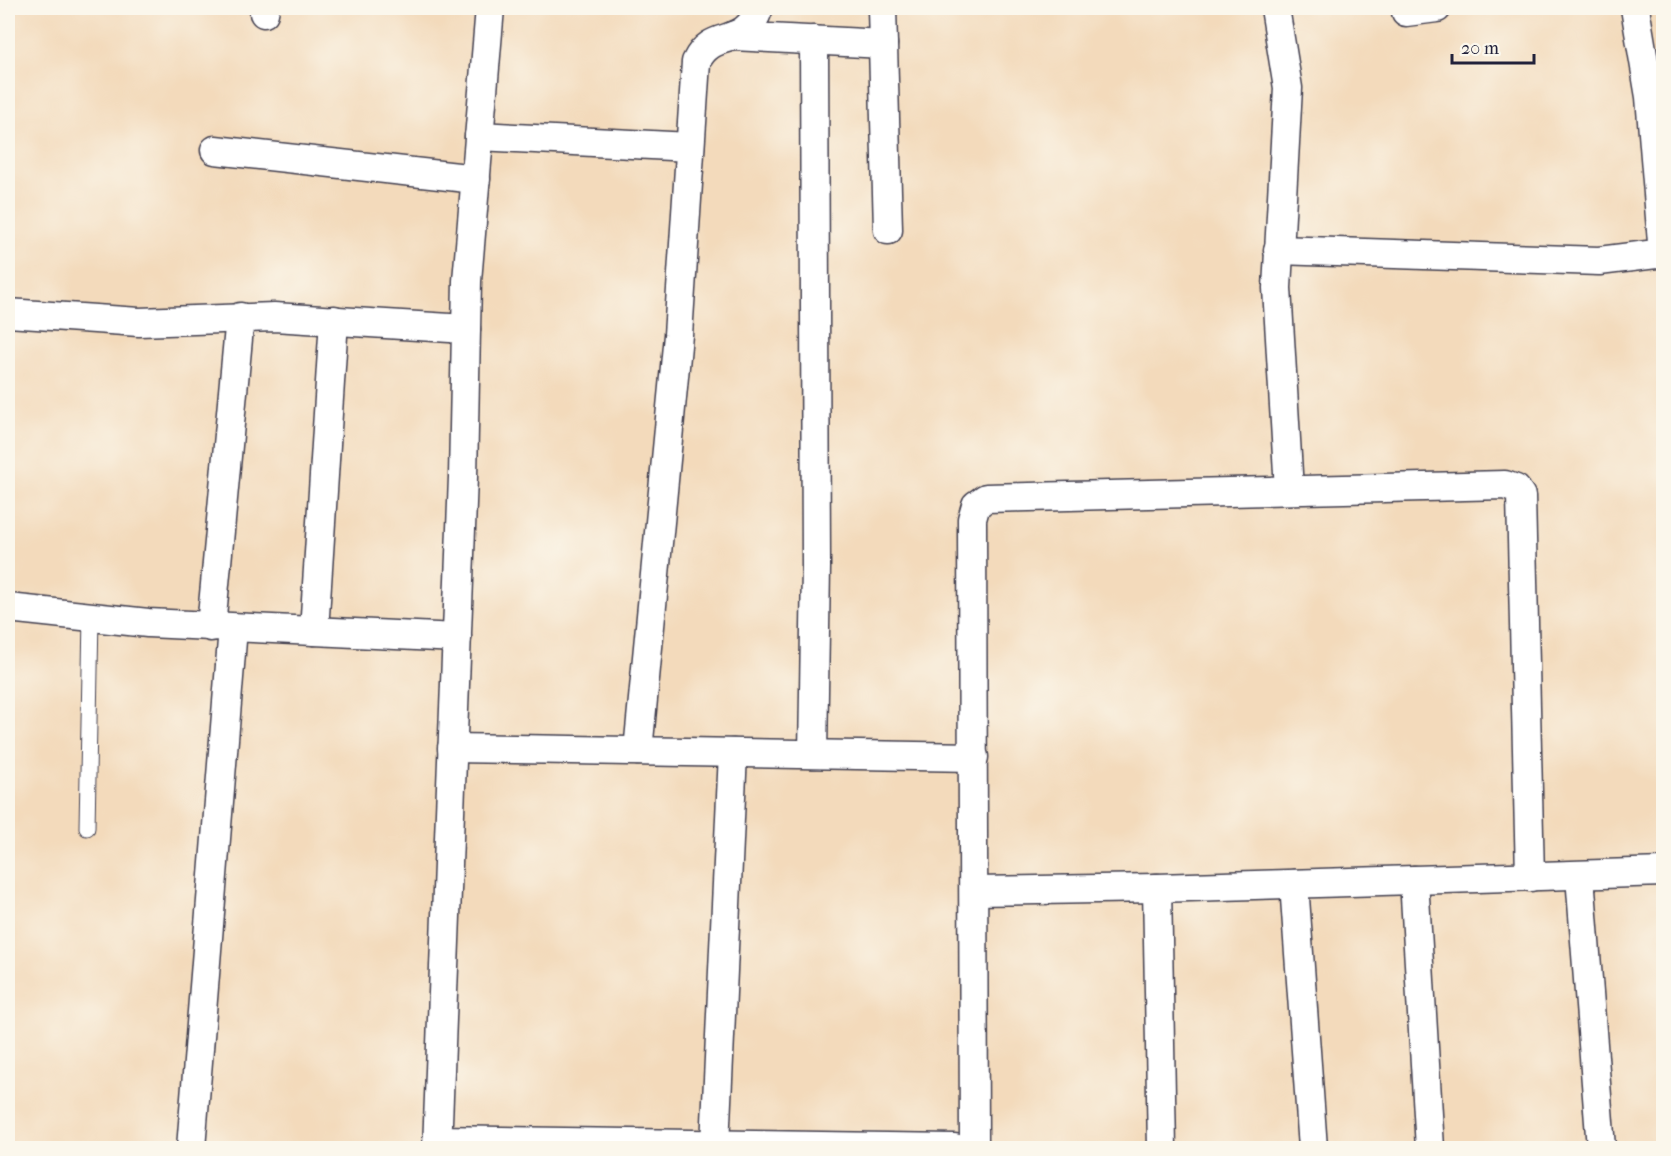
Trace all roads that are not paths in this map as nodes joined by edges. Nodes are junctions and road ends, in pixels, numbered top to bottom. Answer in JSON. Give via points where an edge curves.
{"nodes":[{"id":1,"x":490,"y":8,"type":"edge"},
{"id":2,"x":759,"y":8,"type":"edge"},
{"id":3,"x":882,"y":8,"type":"edge"},
{"id":4,"x":1275,"y":8,"type":"edge"},
{"id":5,"x":1437,"y":8,"type":"edge"},
{"id":6,"x":1635,"y":8,"type":"edge"},
{"id":7,"x":1406,"y":12,"type":"dead end"},
{"id":8,"x":733,"y":36,"type":"junction"},
{"id":9,"x":814,"y":40,"type":"junction"},
{"id":10,"x":883,"y":44,"type":"junction"},
{"id":11,"x":479,"y":136,"type":"junction"},
{"id":12,"x":690,"y":147,"type":"junction"},
{"id":13,"x":215,"y":150,"type":"dead end"},
{"id":14,"x":476,"y":179,"type":"junction"},
{"id":15,"x":888,"y":230,"type":"dead end"},
{"id":16,"x":1278,"y":250,"type":"junction"},
{"id":17,"x":1663,"y":254,"type":"edge"},
{"id":18,"x":8,"y":313,"type":"edge"},
{"id":19,"x":240,"y":317,"type":"junction"},
{"id":20,"x":334,"y":320,"type":"junction"},
{"id":21,"x":466,"y":329,"type":"junction"},
{"id":22,"x":1289,"y":490,"type":"junction"},
{"id":23,"x":8,"y":608,"type":"edge"},
{"id":24,"x":91,"y":617,"type":"junction"},
{"id":25,"x":222,"y":627,"type":"junction"},
{"id":26,"x":314,"y":631,"type":"junction"},
{"id":27,"x":457,"y":638,"type":"junction"},
{"id":28,"x":452,"y":748,"type":"junction"},
{"id":29,"x":638,"y":751,"type":"junction"},
{"id":30,"x":734,"y":753,"type":"junction"},
{"id":31,"x":813,"y":754,"type":"junction"},
{"id":32,"x":974,"y":757,"type":"junction"},
{"id":33,"x":87,"y":828,"type":"dead end"},
{"id":34,"x":1664,"y":872,"type":"edge"},
{"id":35,"x":1580,"y":876,"type":"junction"},
{"id":36,"x":1530,"y":877,"type":"junction"},
{"id":37,"x":1414,"y":880,"type":"junction"},
{"id":38,"x":1294,"y":884,"type":"junction"},
{"id":39,"x":1157,"y":888,"type":"junction"},
{"id":40,"x":975,"y":891,"type":"junction"},
{"id":41,"x":437,"y":1144,"type":"edge"},
{"id":42,"x":715,"y":1145,"type":"junction"},
{"id":43,"x":191,"y":1149,"type":"edge"},
{"id":44,"x":954,"y":1149,"type":"edge"},
{"id":45,"x":974,"y":1149,"type":"edge"},
{"id":46,"x":1162,"y":1149,"type":"edge"},
{"id":47,"x":1313,"y":1149,"type":"edge"},
{"id":48,"x":1430,"y":1149,"type":"edge"},
{"id":49,"x":1600,"y":1149,"type":"edge"}],
"edges":[{"from":1,"to":11,"type":"street"},
{"from":2,"to":8,"type":"street","via":[[753,24]]},
{"from":3,"to":10,"type":"street"},
{"from":4,"to":16,"type":"street","via":[[1288,88]]},
{"from":5,"to":7,"type":"street"},
{"from":6,"to":17,"type":"street","via":[[1650,97]]},
{"from":8,"to":9,"type":"street"},
{"from":8,"to":12,"type":"street","via":[[709,44],[696,62]]},
{"from":9,"to":10,"type":"street"},
{"from":9,"to":31,"type":"street"},
{"from":10,"to":15,"type":"street"},
{"from":11,"to":12,"type":"street"},
{"from":11,"to":14,"type":"street"},
{"from":12,"to":29,"type":"street","via":[[678,335]]},
{"from":13,"to":14,"type":"street"},
{"from":14,"to":21,"type":"street"},
{"from":16,"to":17,"type":"street","via":[[1599,261]]},
{"from":16,"to":22,"type":"street"},
{"from":18,"to":19,"type":"street","via":[[139,322]]},
{"from":19,"to":20,"type":"street"},
{"from":19,"to":25,"type":"street"},
{"from":20,"to":21,"type":"street"},
{"from":20,"to":26,"type":"street"},
{"from":21,"to":27,"type":"street"},
{"from":22,"to":32,"type":"street","via":[[986,498],[976,505],[972,519]]},
{"from":22,"to":36,"type":"street","via":[[1506,485],[1521,496]]},
{"from":23,"to":24,"type":"street"},
{"from":24,"to":25,"type":"street"},
{"from":24,"to":33,"type":"lane"},
{"from":25,"to":26,"type":"street"},
{"from":25,"to":43,"type":"street"},
{"from":26,"to":27,"type":"street"},
{"from":27,"to":28,"type":"street"},
{"from":28,"to":29,"type":"street"},
{"from":28,"to":41,"type":"street"},
{"from":29,"to":30,"type":"street"},
{"from":30,"to":31,"type":"street"},
{"from":30,"to":42,"type":"street"},
{"from":31,"to":32,"type":"street"},
{"from":32,"to":40,"type":"street"},
{"from":34,"to":35,"type":"street"},
{"from":35,"to":36,"type":"street"},
{"from":35,"to":49,"type":"street"},
{"from":36,"to":37,"type":"street"},
{"from":37,"to":38,"type":"street"},
{"from":37,"to":48,"type":"street"},
{"from":38,"to":39,"type":"street"},
{"from":38,"to":47,"type":"street"},
{"from":39,"to":40,"type":"street"},
{"from":39,"to":46,"type":"street"},
{"from":40,"to":45,"type":"street"},
{"from":41,"to":42,"type":"street"},
{"from":42,"to":44,"type":"street"}]}
